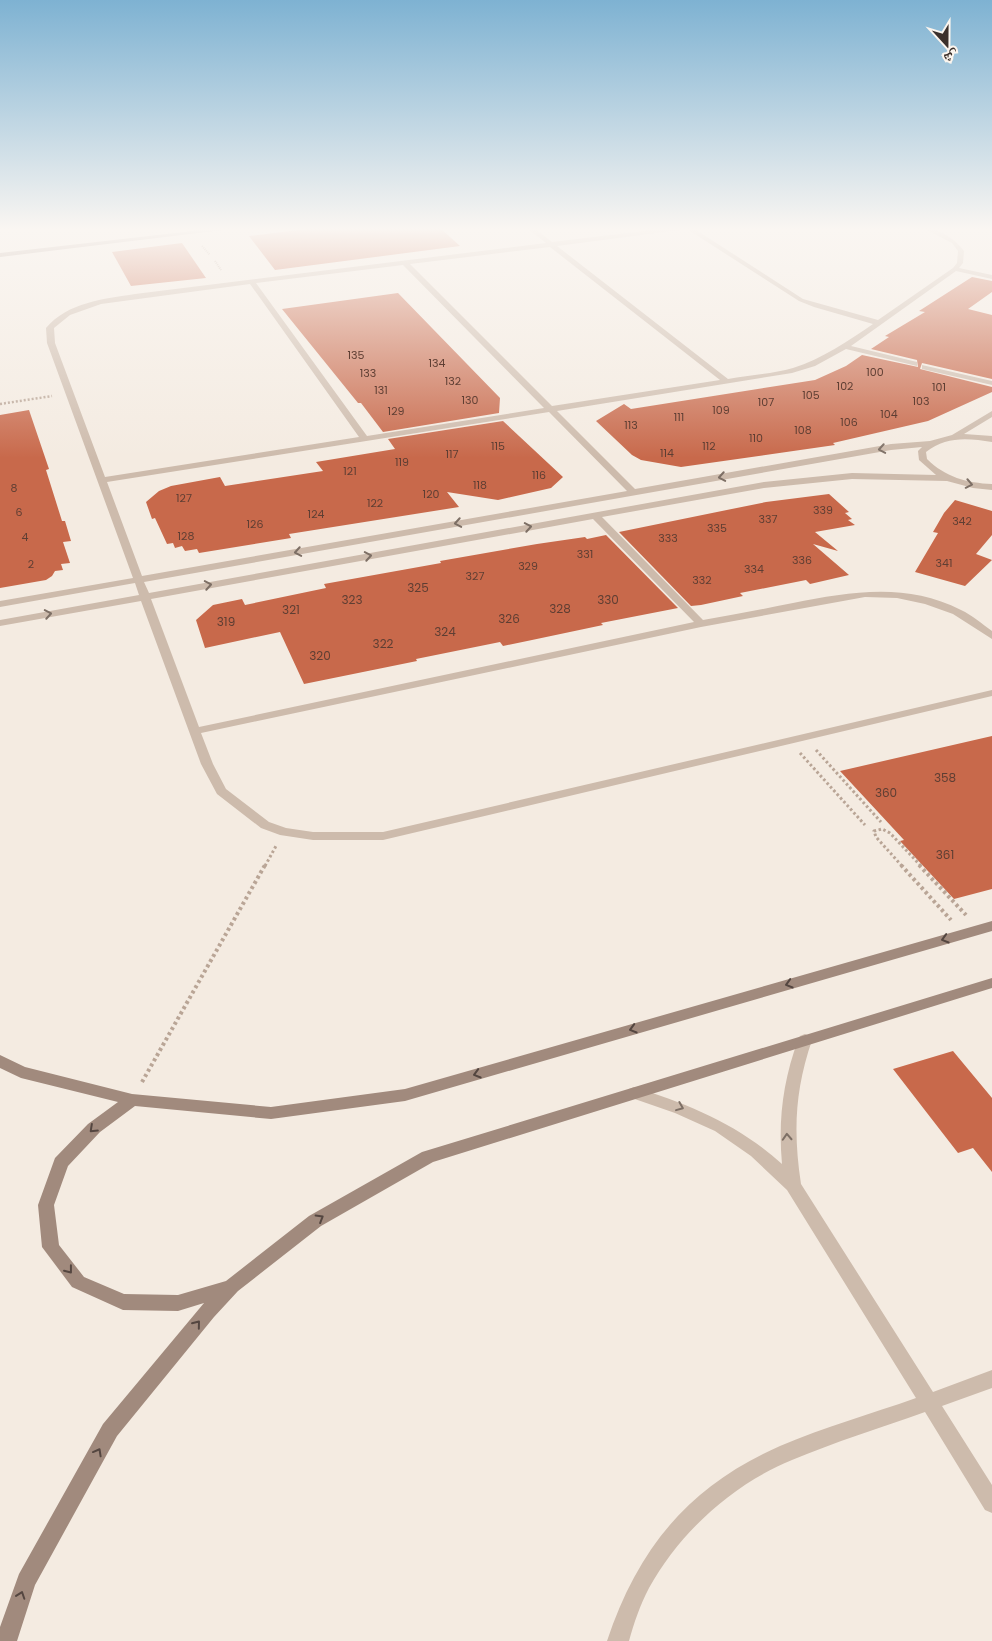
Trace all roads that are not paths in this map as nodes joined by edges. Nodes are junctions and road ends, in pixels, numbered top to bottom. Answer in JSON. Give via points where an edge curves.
{"nodes":[{"id":1,"x":93,"y":305,"type":"edge"},
{"id":2,"x":268,"y":305,"type":"edge"},
{"id":3,"x":447,"y":305,"type":"edge"},
{"id":4,"x":628,"y":305,"type":"edge"},
{"id":5,"x":813,"y":305,"type":"edge"},
{"id":6,"x":905,"y":305,"type":"edge"},
{"id":7,"x":879,"y":323,"type":"junction"},
{"id":8,"x":846,"y":347,"type":"junction"},
{"id":9,"x":914,"y":364,"type":"dead end"},
{"id":10,"x":925,"y":367,"type":"dead end"},
{"id":11,"x":727,"y":382,"type":"junction"},
{"id":12,"x":992,"y":383,"type":"edge"},
{"id":13,"x":551,"y":409,"type":"junction"},
{"id":14,"x":992,"y":413,"type":"edge"},
{"id":15,"x":952,"y":437,"type":"junction"},
{"id":16,"x":365,"y":438,"type":"junction"},
{"id":17,"x":992,"y":439,"type":"edge"},
{"id":18,"x":930,"y":444,"type":"junction"},
{"id":19,"x":947,"y":478,"type":"junction"},
{"id":20,"x":102,"y":480,"type":"junction"},
{"id":21,"x":991,"y":487,"type":"edge"},
{"id":22,"x":634,"y":492,"type":"junction"},
{"id":23,"x":595,"y":515,"type":"junction"},
{"id":24,"x":139,"y":580,"type":"junction"},
{"id":25,"x":145,"y":596,"type":"junction"},
{"id":26,"x":0,"y":604,"type":"edge"},
{"id":27,"x":0,"y":623,"type":"edge"},
{"id":28,"x":701,"y":624,"type":"junction"},
{"id":29,"x":992,"y":636,"type":"edge"},
{"id":30,"x":992,"y":693,"type":"edge"},
{"id":31,"x":195,"y":731,"type":"junction"},
{"id":32,"x":986,"y":928,"type":"edge"},
{"id":33,"x":992,"y":983,"type":"edge"},
{"id":34,"x":806,"y":1040,"type":"junction"},
{"id":35,"x":0,"y":1061,"type":"edge"},
{"id":36,"x":634,"y":1093,"type":"junction"},
{"id":37,"x":132,"y":1100,"type":"junction"},
{"id":38,"x":793,"y":1185,"type":"junction"},
{"id":39,"x":232,"y":1286,"type":"junction"},
{"id":40,"x":992,"y":1379,"type":"edge"},
{"id":41,"x":928,"y":1402,"type":"junction"},
{"id":42,"x":992,"y":1503,"type":"edge"},
{"id":43,"x":6,"y":1641,"type":"edge"},
{"id":44,"x":618,"y":1641,"type":"edge"}],
"edges":[{"from":1,"to":20,"type":"street","via":[[62,317],[50,328],[52,343]]},
{"from":2,"to":16,"type":"street"},
{"from":3,"to":13,"type":"street"},
{"from":4,"to":11,"type":"street"},
{"from":5,"to":7,"type":"street"},
{"from":6,"to":7,"type":"street"},
{"from":7,"to":8,"type":"street"},
{"from":8,"to":9,"type":"street"},
{"from":8,"to":11,"type":"street","via":[[792,370]]},
{"from":10,"to":12,"type":"street"},
{"from":11,"to":13,"type":"street"},
{"from":13,"to":16,"type":"street"},
{"from":13,"to":22,"type":"street"},
{"from":14,"to":15,"type":"street"},
{"from":15,"to":17,"type":"street"},
{"from":15,"to":18,"type":"street"},
{"from":16,"to":20,"type":"street"},
{"from":18,"to":19,"type":"street","via":[[922,451],[923,460],[931,470]]},
{"from":18,"to":22,"type":"street","one_way":true,"via":[[892,447]]},
{"from":19,"to":21,"type":"street","one_way":true},
{"from":19,"to":23,"type":"street","via":[[807,479]]},
{"from":20,"to":24,"type":"street"},
{"from":22,"to":24,"type":"street","one_way":true},
{"from":25,"to":23,"type":"street","one_way":true},
{"from":23,"to":28,"type":"street"},
{"from":24,"to":25,"type":"street"},
{"from":24,"to":26,"type":"street"},
{"from":27,"to":25,"type":"street","one_way":true},
{"from":25,"to":31,"type":"street"},
{"from":28,"to":29,"type":"street","via":[[836,598],[881,594],[928,601],[957,612]]},
{"from":28,"to":31,"type":"street"},
{"from":30,"to":31,"type":"street","via":[[383,836],[336,837],[284,832],[265,825],[221,791]]},
{"from":32,"to":37,"type":"street","one_way":true,"via":[[405,1095],[271,1112]]},
{"from":33,"to":34,"type":"street"},
{"from":34,"to":36,"type":"street"},
{"from":38,"to":34,"type":"street","one_way":true,"via":[[786,1122],[795,1066]]},
{"from":35,"to":37,"type":"street","via":[[21,1072]]},
{"from":36,"to":38,"type":"street","one_way":true,"via":[[704,1117],[737,1136],[767,1158]]},
{"from":39,"to":36,"type":"street","one_way":true,"via":[[315,1221],[428,1156]]},
{"from":37,"to":39,"type":"street","one_way":true,"via":[[94,1128],[61,1163],[46,1205],[51,1247],[78,1282],[123,1302],[178,1303]]},
{"from":38,"to":41,"type":"street"},
{"from":43,"to":39,"type":"street","one_way":true,"via":[[26,1581],[110,1430]]},
{"from":40,"to":41,"type":"street"},
{"from":41,"to":42,"type":"street"},
{"from":41,"to":44,"type":"street","via":[[786,1453],[757,1466],[732,1483],[687,1520],[660,1552],[632,1598]]}]}
